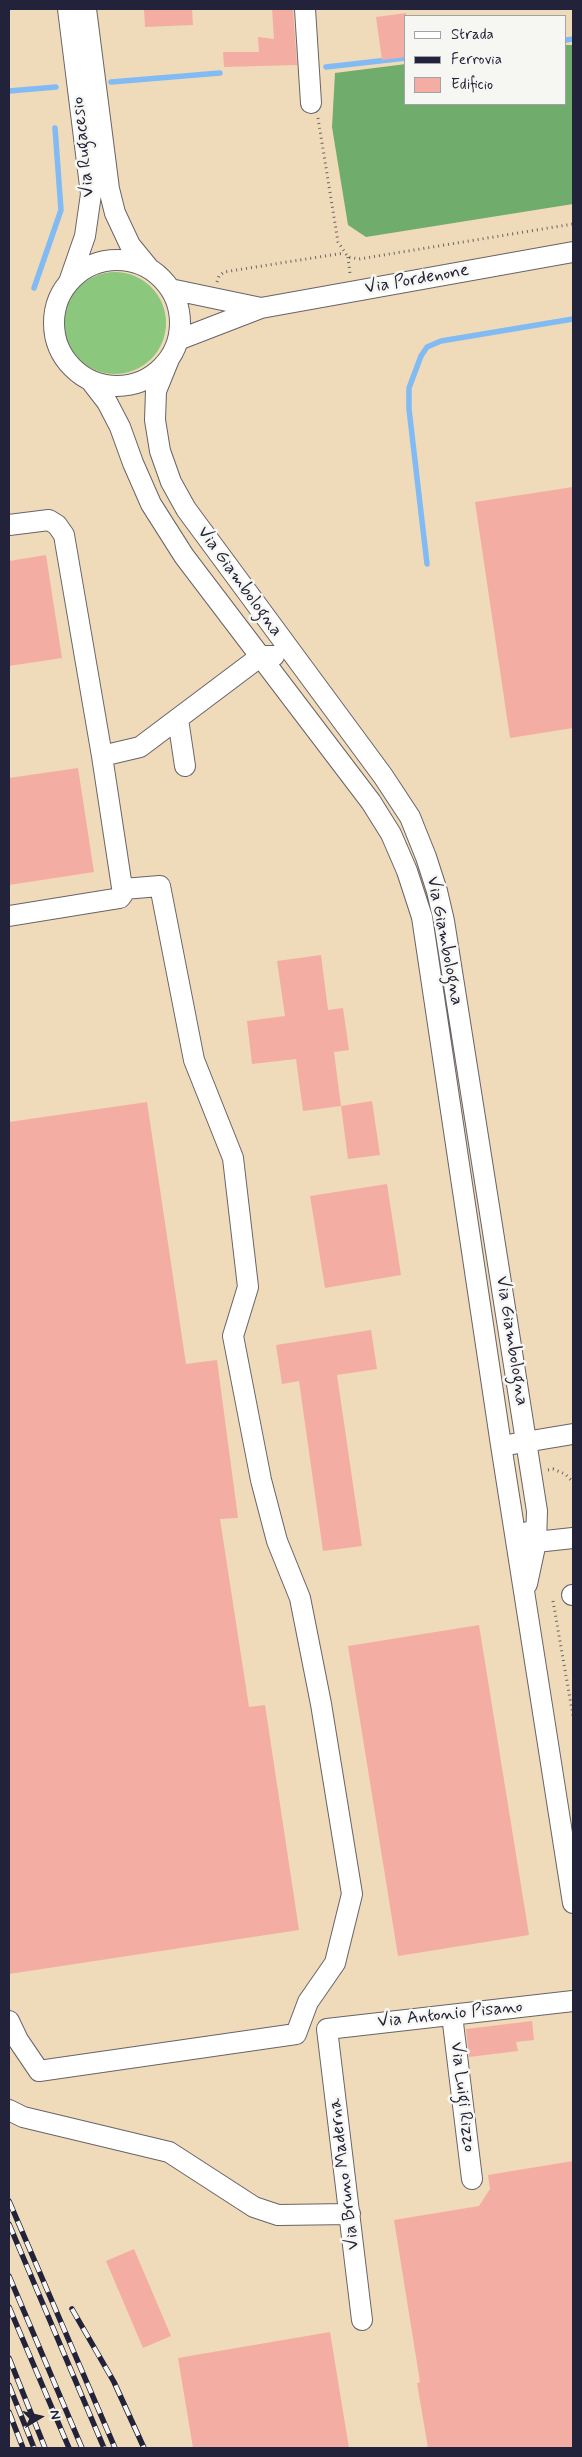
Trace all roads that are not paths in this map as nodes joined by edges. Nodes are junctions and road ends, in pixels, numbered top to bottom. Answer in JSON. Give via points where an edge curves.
{"nodes":[{"id":1,"x":68,"y":9,"type":"edge"},
{"id":2,"x":86,"y":9,"type":"edge"},
{"id":3,"x":305,"y":9,"type":"edge"},
{"id":4,"x":314,"y":107,"type":"road end"},
{"id":5,"x":573,"y":252,"type":"edge"},
{"id":6,"x":149,"y":268,"type":"junction"},
{"id":7,"x":68,"y":283,"type":"junction"},
{"id":8,"x":170,"y":289,"type":"junction"},
{"id":9,"x":261,"y":308,"type":"junction"},
{"id":10,"x":178,"y":340,"type":"junction"},
{"id":11,"x":169,"y":359,"type":"junction"},
{"id":12,"x":90,"y":380,"type":"junction"},
{"id":13,"x":9,"y":525,"type":"edge"},
{"id":14,"x":261,"y":656,"type":"junction"},
{"id":15,"x":294,"y":656,"type":"junction"},
{"id":16,"x":178,"y":719,"type":"junction"},
{"id":17,"x":102,"y":756,"type":"junction"},
{"id":18,"x":185,"y":766,"type":"dead end"},
{"id":19,"x":123,"y":889,"type":"junction"},
{"id":20,"x":9,"y":916,"type":"edge"},
{"id":21,"x":452,"y":1118,"type":"junction"},
{"id":22,"x":495,"y":1288,"type":"junction"},
{"id":23,"x":573,"y":1434,"type":"edge"},
{"id":24,"x":519,"y":1443,"type":"junction"},
{"id":25,"x":573,"y":1538,"type":"edge"},
{"id":26,"x":536,"y":1542,"type":"junction"},
{"id":27,"x":525,"y":1597,"type":"junction"},
{"id":28,"x":573,"y":1903,"type":"edge"},
{"id":29,"x":573,"y":2001,"type":"edge"},
{"id":30,"x":452,"y":2015,"type":"junction"},
{"id":31,"x":9,"y":2021,"type":"edge"},
{"id":32,"x":327,"y":2029,"type":"joint"},
{"id":33,"x":9,"y":2110,"type":"edge"},
{"id":34,"x":472,"y":2179,"type":"dead end"},
{"id":35,"x":350,"y":2214,"type":"junction"},
{"id":36,"x":362,"y":2320,"type":"dead end"}],
"edges":[{"from":1,"to":7,"type":"street","name":"Via Rugacesio","via":[[91,194],[85,236]]},
{"from":2,"to":6,"type":"street","name":"Via Rugacesio","via":[[109,190],[115,213],[130,245]]},
{"from":3,"to":4,"type":"street"},
{"from":5,"to":9,"type":"street","name":"Via Pordenone"},
{"from":6,"to":7,"type":"street","via":[[128,260],[106,260],[85,268]]},
{"from":6,"to":8,"type":"street"},
{"from":7,"to":12,"type":"street","via":[[56,305],[55,334],[67,361]]},
{"from":8,"to":9,"type":"street","name":"Via Pordenone"},
{"from":8,"to":10,"type":"street","via":[[180,316]]},
{"from":9,"to":10,"type":"street","name":"Via Pordenone"},
{"from":10,"to":11,"type":"street"},
{"from":11,"to":12,"type":"street","via":[[151,376],[133,384],[114,386]]},
{"from":11,"to":15,"type":"street","name":"Via Giambologna","via":[[156,391],[155,420],[160,451],[171,482],[186,509]]},
{"from":12,"to":14,"type":"street","name":"Via Giambologna","via":[[120,427],[151,504],[184,556]]},
{"from":13,"to":17,"type":"street","via":[[49,520],[64,535]]},
{"from":14,"to":15,"type":"street"},
{"from":14,"to":16,"type":"street"},
{"from":14,"to":21,"type":"street","name":"Via Giambologna","via":[[371,802],[407,871],[422,918]]},
{"from":15,"to":22,"type":"street","name":"Via Giambologna","via":[[410,817],[426,857],[444,921]]},
{"from":16,"to":17,"type":"street","via":[[140,747]]},
{"from":16,"to":18,"type":"street"},
{"from":17,"to":19,"type":"street"},
{"from":19,"to":20,"type":"street","via":[[120,898]]},
{"from":19,"to":31,"type":"street","via":[[160,886],[194,1060],[233,1158],[248,1287],[233,1336],[263,1489],[277,1541],[300,1598],[352,1894],[335,1964],[308,2002],[296,2034],[39,2071]]},
{"from":21,"to":22,"type":"street","name":"Via Giambologna","via":[[468,1163]]},
{"from":21,"to":27,"type":"street","name":"Via Giambologna"},
{"from":22,"to":24,"type":"street","name":"Via Giambologna"},
{"from":23,"to":24,"type":"street"},
{"from":24,"to":26,"type":"street","name":"Via Giambologna","via":[[537,1511]]},
{"from":25,"to":26,"type":"street"},
{"from":26,"to":27,"type":"street","name":"Via Giambologna"},
{"from":27,"to":28,"type":"street","name":"Via Giambologna"},
{"from":29,"to":30,"type":"street","name":"Via Antonio Pisano"},
{"from":30,"to":32,"type":"street","name":"Via Antonio Pisano"},
{"from":30,"to":34,"type":"street","name":"Via Luigi Rizzo"},
{"from":32,"to":35,"type":"street","name":"Via Bruno Maderna"},
{"from":33,"to":35,"type":"street","via":[[23,2118],[169,2152],[254,2208],[270,2213],[288,2216]]},
{"from":35,"to":36,"type":"street","name":"Via Bruno Maderna"}]}
